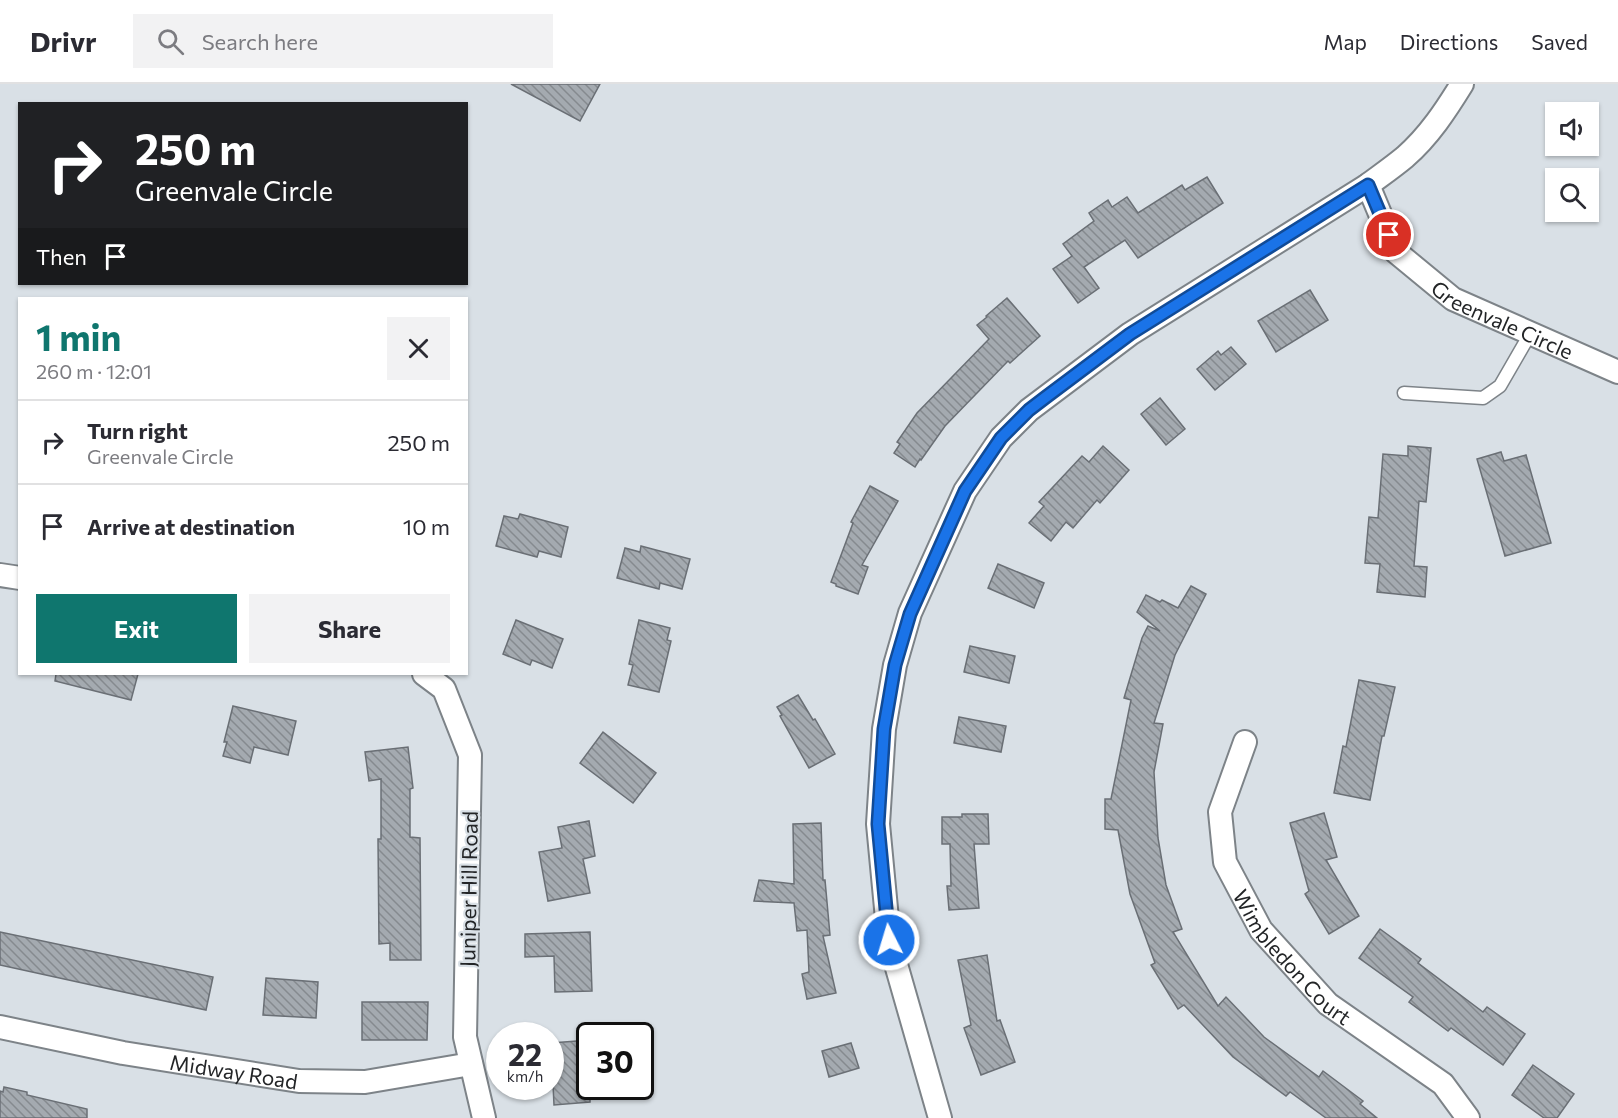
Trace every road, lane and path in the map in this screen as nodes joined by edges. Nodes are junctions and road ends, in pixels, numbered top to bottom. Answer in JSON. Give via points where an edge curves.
{"nodes":[{"id":1,"x":1462,"y":84,"type":"edge"},
{"id":2,"x":1368,"y":185,"type":"junction"},
{"id":3,"x":1530,"y":334,"type":"junction"},
{"id":4,"x":1618,"y":372,"type":"edge"},
{"id":5,"x":1404,"y":393,"type":"dead end"},
{"id":6,"x":0,"y":575,"type":"edge"},
{"id":7,"x":18,"y":578,"type":"edge"},
{"id":8,"x":425,"y":675,"type":"edge"},
{"id":9,"x":1245,"y":742,"type":"dead end"},
{"id":10,"x":0,"y":1027,"type":"edge"},
{"id":11,"x":471,"y":1064,"type":"junction"},
{"id":12,"x":484,"y":1118,"type":"edge"},
{"id":13,"x":940,"y":1118,"type":"edge"},
{"id":14,"x":1467,"y":1118,"type":"edge"}],
"edges":[{"from":1,"to":2,"type":"street","via":[[1424,138]]},
{"from":2,"to":3,"type":"street","name":"Greenvale Circle","via":[[1396,252],[1453,299]]},
{"from":2,"to":13,"type":"street","via":[[1130,334],[1029,410],[1001,438],[965,491],[910,614],[895,665],[884,729],[878,824],[889,940]]},
{"from":3,"to":4,"type":"street","name":"Greenvale Circle"},
{"from":3,"to":5,"type":"lane","via":[[1500,386],[1483,398]]},
{"from":6,"to":7,"type":"street"},
{"from":8,"to":11,"type":"street","name":"Juniper Hill Road","via":[[444,689],[470,754],[465,1037]]},
{"from":9,"to":14,"type":"street","name":"Wimbledon Court","via":[[1220,812],[1225,862],[1261,930],[1328,1004],[1443,1084]]},
{"from":10,"to":11,"type":"street","name":"Midway Road","via":[[123,1053],[299,1082],[365,1082]]},
{"from":11,"to":12,"type":"street","name":"Juniper Hill Road"}]}
